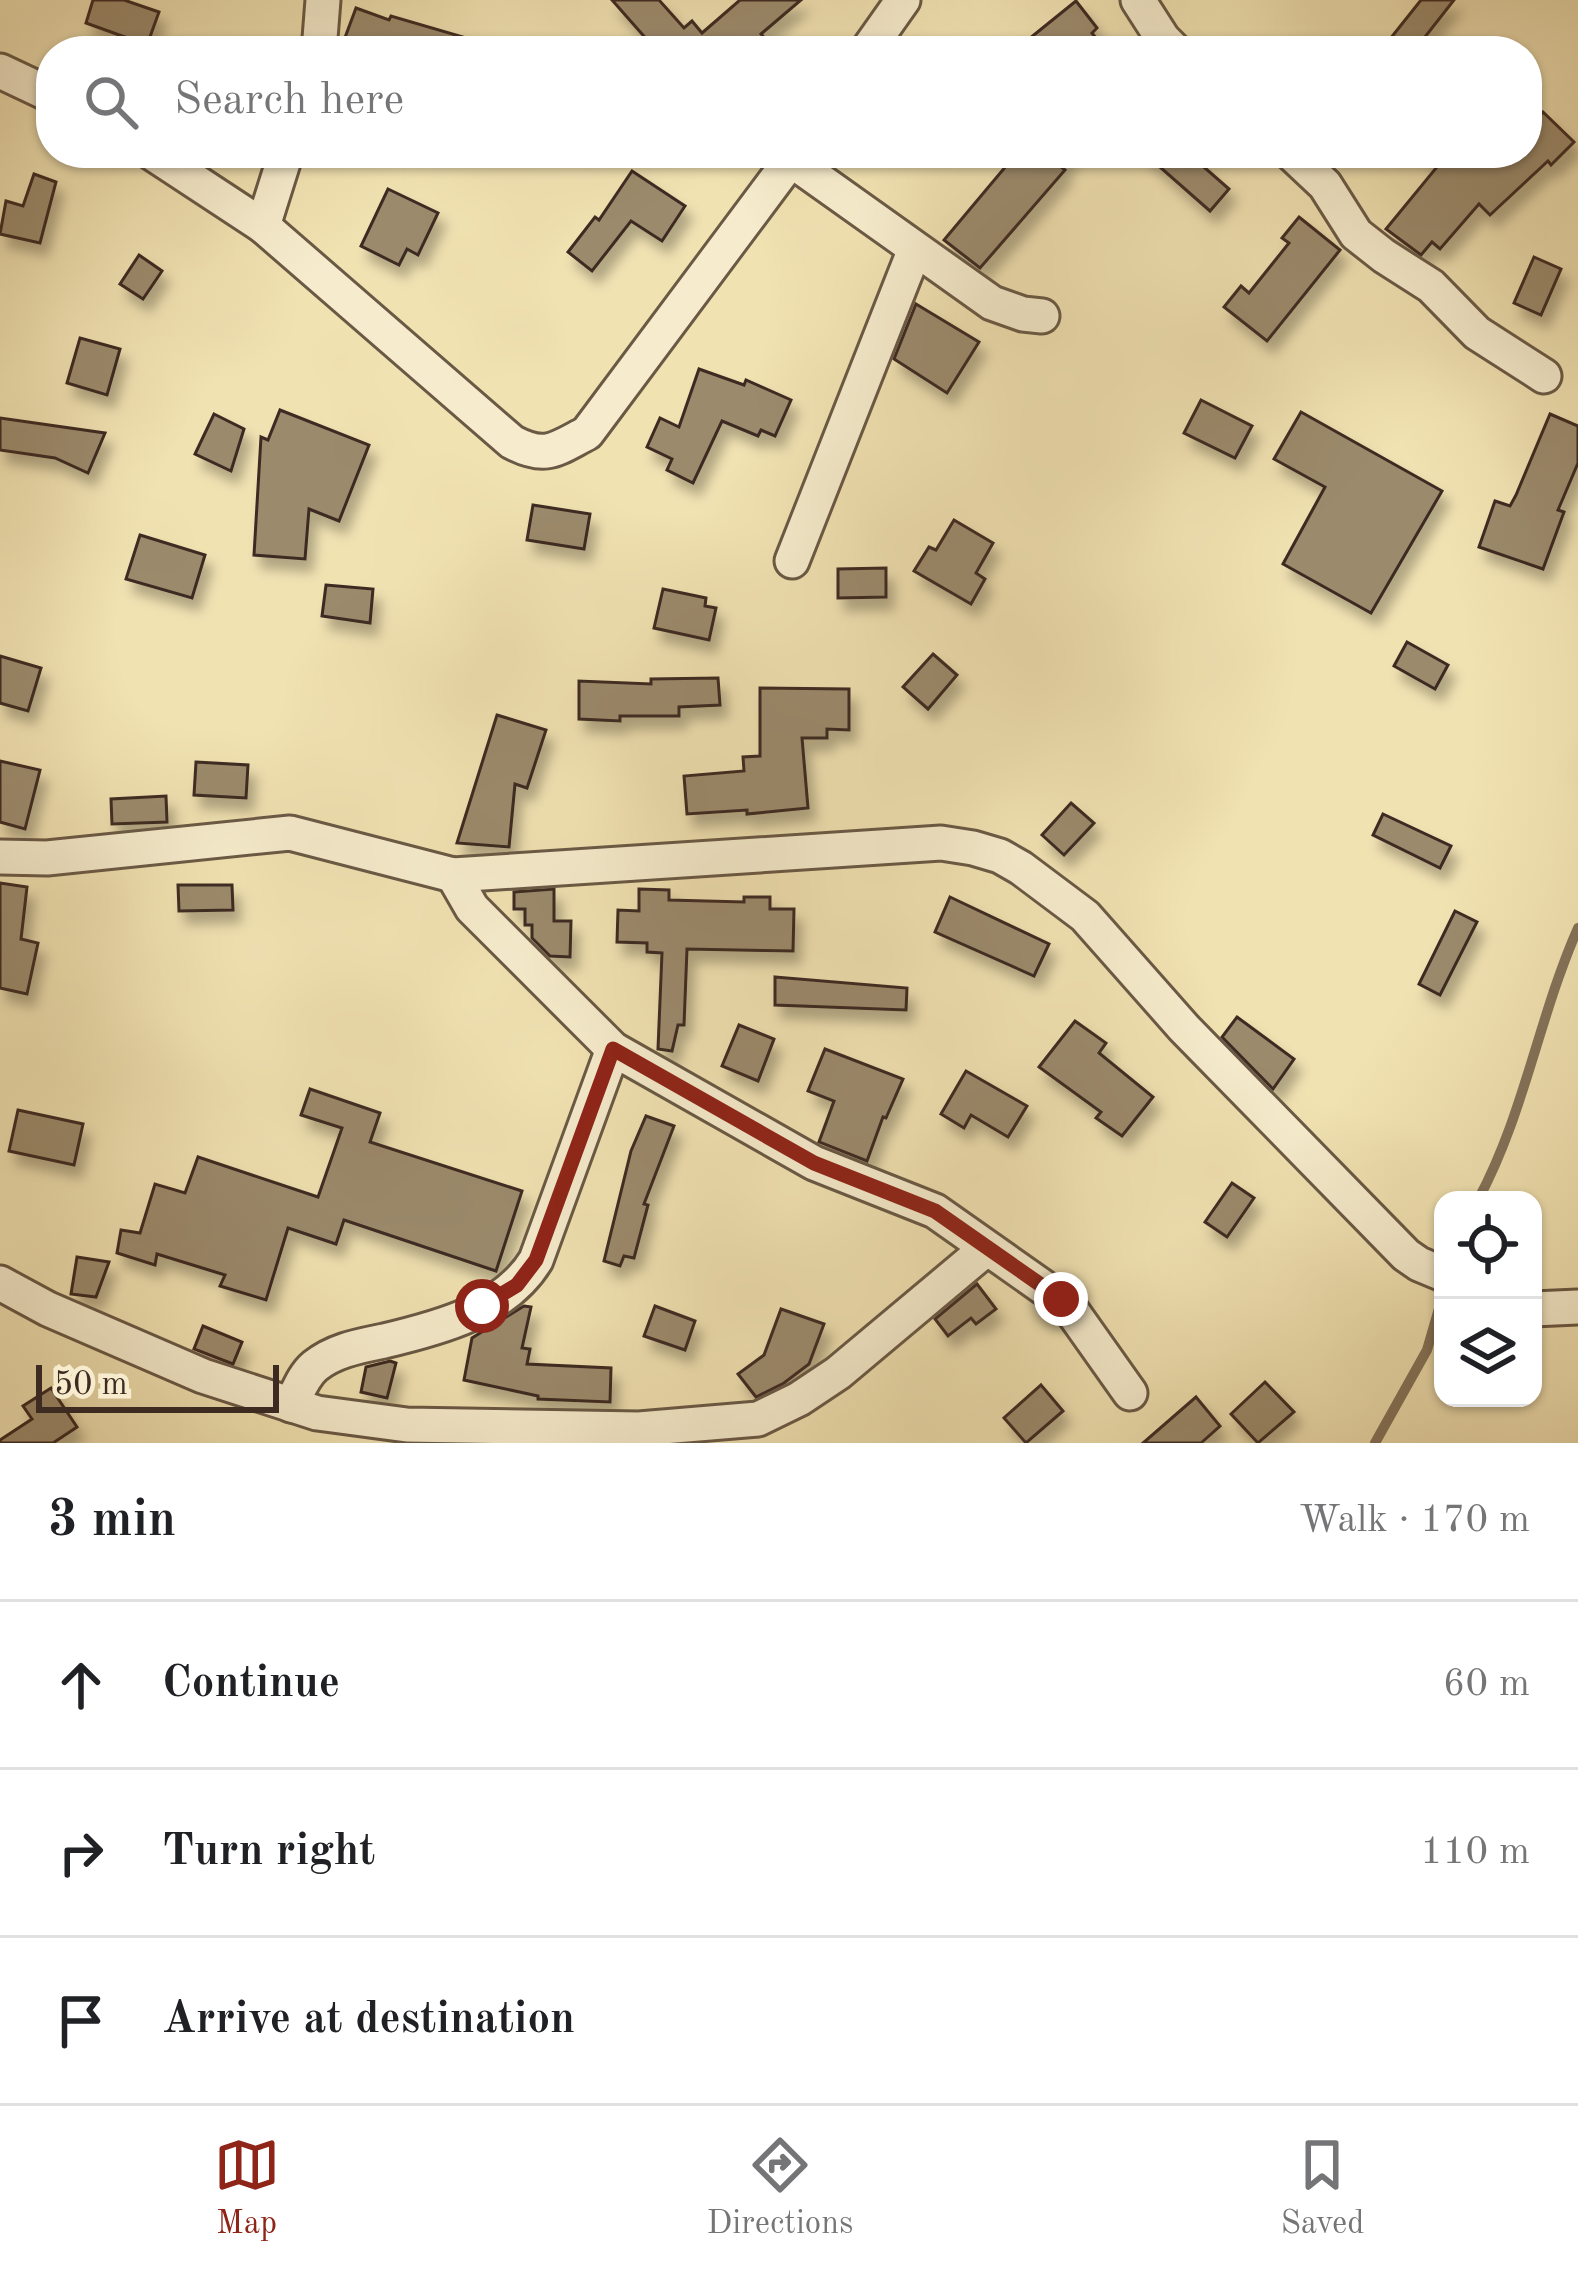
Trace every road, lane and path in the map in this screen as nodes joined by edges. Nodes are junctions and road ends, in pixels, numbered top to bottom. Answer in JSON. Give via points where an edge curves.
{"nodes":[{"id":1,"x":323,"y":0,"type":"edge"},
{"id":2,"x":903,"y":0,"type":"edge"},
{"id":3,"x":1138,"y":0,"type":"edge"},
{"id":4,"x":321,"y":36,"type":"edge"},
{"id":5,"x":878,"y":36,"type":"edge"},
{"id":6,"x":1161,"y":36,"type":"edge"},
{"id":7,"x":0,"y":71,"type":"edge"},
{"id":8,"x":36,"y":87,"type":"edge"},
{"id":9,"x":175,"y":168,"type":"edge"},
{"id":10,"x":281,"y":168,"type":"edge"},
{"id":11,"x":786,"y":168,"type":"edge"},
{"id":12,"x":808,"y":168,"type":"edge"},
{"id":13,"x":1307,"y":168,"type":"edge"},
{"id":14,"x":263,"y":226,"type":"junction"},
{"id":15,"x":915,"y":249,"type":"junction"},
{"id":16,"x":1042,"y":316,"type":"dead end"},
{"id":17,"x":1544,"y":376,"type":"dead end"},
{"id":18,"x":792,"y":561,"type":"dead end"},
{"id":19,"x":0,"y":857,"type":"edge"},
{"id":20,"x":453,"y":875,"type":"junction"},
{"id":21,"x":613,"y":1049,"type":"junction"},
{"id":22,"x":986,"y":1249,"type":"junction"},
{"id":23,"x":1434,"y":1269,"type":"edge"},
{"id":24,"x":0,"y":1283,"type":"edge"},
{"id":25,"x":1578,"y":1307,"type":"edge"},
{"id":26,"x":1542,"y":1309,"type":"edge"},
{"id":27,"x":1130,"y":1393,"type":"dead end"},
{"id":28,"x":291,"y":1405,"type":"junction"}],
"edges":[{"from":1,"to":4,"type":"street"},
{"from":2,"to":5,"type":"street"},
{"from":3,"to":6,"type":"street"},
{"from":7,"to":8,"type":"street"},
{"from":9,"to":14,"type":"street"},
{"from":10,"to":14,"type":"street"},
{"from":11,"to":14,"type":"street","via":[[587,433],[532,453]]},
{"from":12,"to":15,"type":"street"},
{"from":13,"to":17,"type":"street","via":[[1356,234]]},
{"from":15,"to":16,"type":"street","via":[[992,304]]},
{"from":15,"to":18,"type":"street"},
{"from":19,"to":20,"type":"street","via":[[290,832]]},
{"from":20,"to":21,"type":"street","via":[[472,908]]},
{"from":20,"to":23,"type":"street","via":[[941,843],[1000,856],[1084,916],[1406,1255]]},
{"from":21,"to":22,"type":"street","via":[[814,1163],[935,1211]]},
{"from":21,"to":28,"type":"street","via":[[527,1274],[442,1328],[332,1356],[306,1375]]},
{"from":22,"to":27,"type":"street","via":[[1067,1304]]},
{"from":22,"to":28,"type":"street","via":[[838,1373],[758,1419],[527,1429],[407,1425]]},
{"from":24,"to":28,"type":"street","via":[[203,1376]]},
{"from":25,"to":26,"type":"street"}]}
